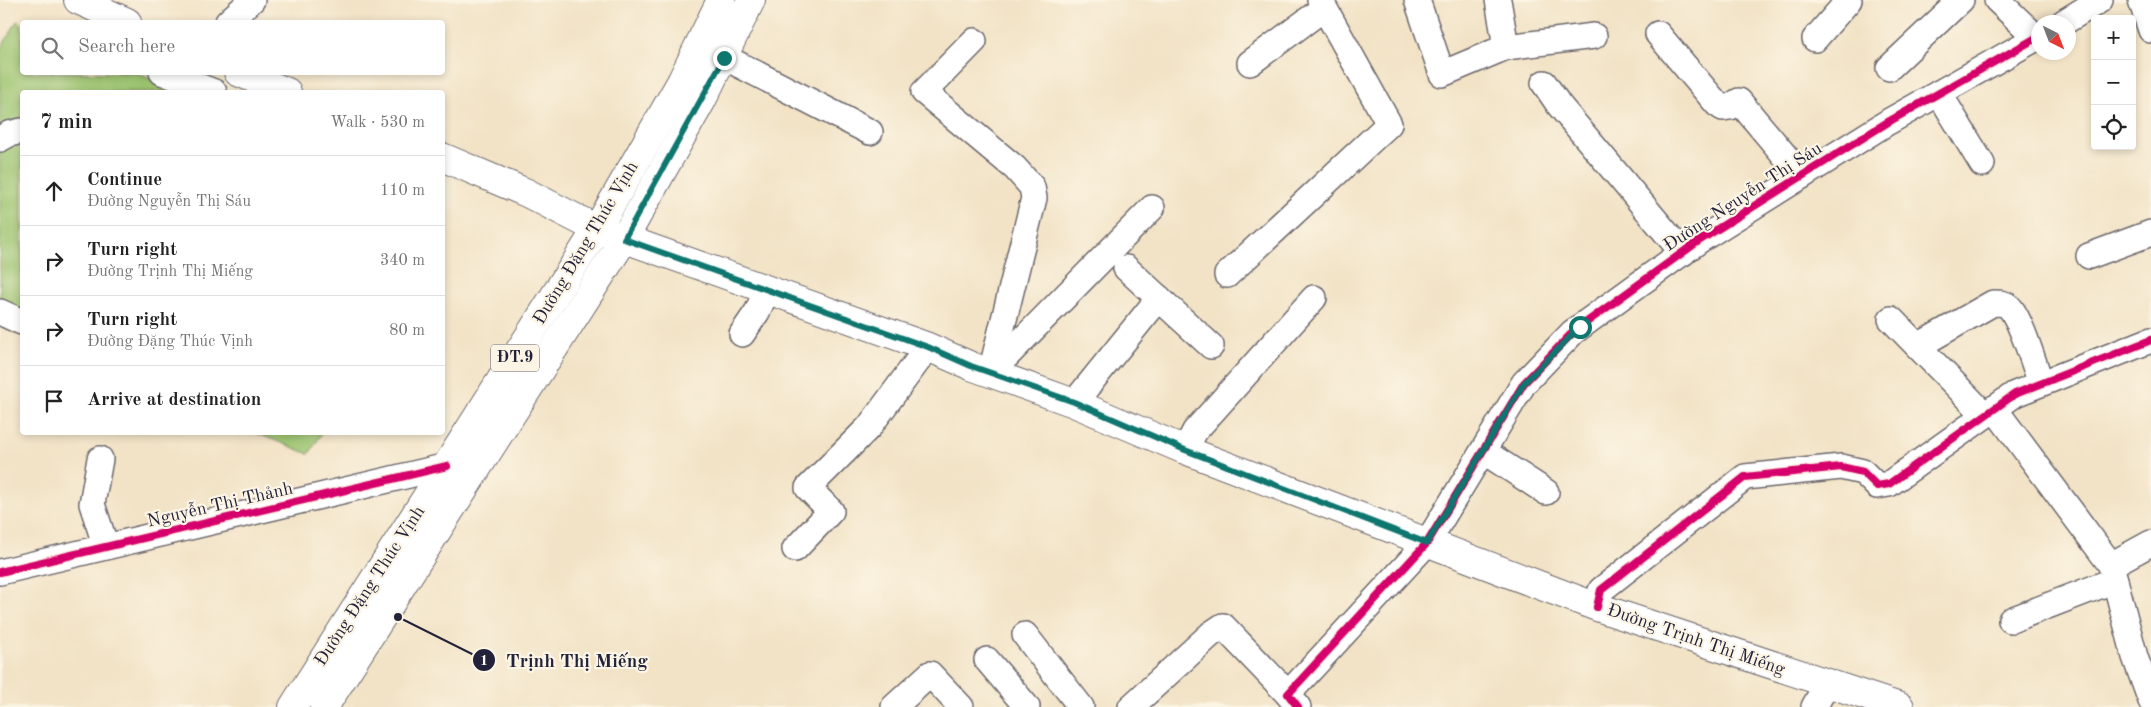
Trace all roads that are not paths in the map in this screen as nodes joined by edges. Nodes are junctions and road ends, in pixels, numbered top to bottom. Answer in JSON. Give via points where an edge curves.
{"nodes":[{"id":1,"x":78,"y":0,"type":"edge"},
{"id":2,"x":252,"y":0,"type":"edge"},
{"id":3,"x":721,"y":0,"type":"edge"},
{"id":4,"x":751,"y":0,"type":"edge"},
{"id":5,"x":1417,"y":0,"type":"edge"},
{"id":6,"x":1498,"y":0,"type":"edge"},
{"id":7,"x":1849,"y":0,"type":"edge"},
{"id":8,"x":1961,"y":0,"type":"edge"},
{"id":9,"x":1997,"y":0,"type":"edge"},
{"id":10,"x":2100,"y":0,"type":"edge"},
{"id":11,"x":2141,"y":0,"type":"edge"},
{"id":12,"x":1322,"y":4,"type":"edge"},
{"id":13,"x":2075,"y":15,"type":"edge"},
{"id":14,"x":123,"y":20,"type":"edge"},
{"id":15,"x":230,"y":20,"type":"edge"},
{"id":16,"x":2151,"y":30,"type":"edge"},
{"id":17,"x":2031,"y":31,"type":"edge"},
{"id":18,"x":1658,"y":34,"type":"dead end"},
{"id":19,"x":1594,"y":36,"type":"dead end"},
{"id":20,"x":1815,"y":39,"type":"dead end"},
{"id":21,"x":974,"y":41,"type":"dead end"},
{"id":22,"x":2031,"y":41,"type":"edge"},
{"id":23,"x":1506,"y":47,"type":"junction"},
{"id":24,"x":724,"y":58,"type":"junction"},
{"id":25,"x":1250,"y":63,"type":"dead end"},
{"id":26,"x":1890,"y":68,"type":"dead end"},
{"id":27,"x":170,"y":75,"type":"edge"},
{"id":28,"x":229,"y":75,"type":"edge"},
{"id":29,"x":245,"y":75,"type":"edge"},
{"id":30,"x":1544,"y":83,"type":"dead end"},
{"id":31,"x":209,"y":90,"type":"edge"},
{"id":32,"x":223,"y":90,"type":"edge"},
{"id":33,"x":282,"y":90,"type":"edge"},
{"id":34,"x":1939,"y":93,"type":"junction"},
{"id":35,"x":20,"y":131,"type":"edge"},
{"id":36,"x":870,"y":132,"type":"dead end"},
{"id":37,"x":0,"y":139,"type":"edge"},
{"id":38,"x":445,"y":158,"type":"edge"},
{"id":39,"x":1982,"y":164,"type":"dead end"},
{"id":40,"x":1802,"y":176,"type":"junction"},
{"id":41,"x":1152,"y":208,"type":"dead end"},
{"id":42,"x":597,"y":229,"type":"junction"},
{"id":43,"x":2151,"y":233,"type":"edge"},
{"id":44,"x":624,"y":239,"type":"junction"},
{"id":45,"x":1683,"y":253,"type":"junction"},
{"id":46,"x":2089,"y":256,"type":"dead end"},
{"id":47,"x":1126,"y":268,"type":"dead end"},
{"id":48,"x":1227,"y":275,"type":"dead end"},
{"id":49,"x":767,"y":290,"type":"junction"},
{"id":50,"x":1159,"y":298,"type":"junction"},
{"id":51,"x":1314,"y":298,"type":"dead end"},
{"id":52,"x":0,"y":312,"type":"edge"},
{"id":53,"x":1891,"y":319,"type":"dead end"},
{"id":54,"x":20,"y":321,"type":"edge"},
{"id":55,"x":742,"y":334,"type":"dead end"},
{"id":56,"x":2151,"y":340,"type":"edge"},
{"id":57,"x":1210,"y":346,"type":"dead end"},
{"id":58,"x":1918,"y":346,"type":"junction"},
{"id":59,"x":928,"y":347,"type":"junction"},
{"id":60,"x":991,"y":372,"type":"junction"},
{"id":61,"x":2041,"y":383,"type":"junction"},
{"id":62,"x":1074,"y":402,"type":"junction"},
{"id":63,"x":1989,"y":411,"type":"junction"},
{"id":64,"x":1185,"y":450,"type":"junction"},
{"id":65,"x":1483,"y":451,"type":"junction"},
{"id":66,"x":100,"y":459,"type":"dead end"},
{"id":67,"x":447,"y":466,"type":"junction"},
{"id":68,"x":1546,"y":492,"type":"dead end"},
{"id":69,"x":1427,"y":543,"type":"junction"},
{"id":70,"x":2151,"y":543,"type":"edge"},
{"id":71,"x":106,"y":547,"type":"junction"},
{"id":72,"x":795,"y":549,"type":"dead end"},
{"id":73,"x":0,"y":572,"type":"edge"},
{"id":74,"x":2113,"y":572,"type":"junction"},
{"id":75,"x":1597,"y":607,"type":"junction"},
{"id":76,"x":2011,"y":620,"type":"dead end"},
{"id":77,"x":1025,"y":634,"type":"dead end"},
{"id":78,"x":987,"y":660,"type":"dead end"},
{"id":79,"x":1820,"y":696,"type":"edge"},
{"id":80,"x":1293,"y":700,"type":"edge"},
{"id":81,"x":2151,"y":701,"type":"edge"},
{"id":82,"x":952,"y":704,"type":"edge"},
{"id":83,"x":293,"y":707,"type":"edge"},
{"id":84,"x":324,"y":707,"type":"edge"},
{"id":85,"x":894,"y":707,"type":"edge"},
{"id":86,"x":1027,"y":707,"type":"edge"},
{"id":87,"x":1081,"y":707,"type":"edge"},
{"id":88,"x":1131,"y":707,"type":"edge"},
{"id":89,"x":1900,"y":707,"type":"edge"}],
"edges":[{"from":1,"to":14,"type":"main road"},
{"from":2,"to":15,"type":"street"},
{"from":3,"to":42,"type":"main road","name":"Đường Đặng Thúc Vịnh","number":"ĐT.9","via":[[681,82]]},
{"from":4,"to":24,"type":"main road","name":"Đường Đặng Thúc Vịnh","number":"ĐT.9"},
{"from":5,"to":23,"type":"street","via":[[1442,74]]},
{"from":6,"to":23,"type":"street"},
{"from":7,"to":20,"type":"street"},
{"from":8,"to":26,"type":"street"},
{"from":9,"to":17,"type":"street"},
{"from":10,"to":13,"type":"street"},
{"from":11,"to":16,"type":"street"},
{"from":12,"to":25,"type":"street"},
{"from":12,"to":48,"type":"street","via":[[1389,124]]},
{"from":18,"to":40,"type":"street","via":[[1717,104],[1723,108],[1739,101]]},
{"from":19,"to":23,"type":"street"},
{"from":21,"to":60,"type":"street","via":[[924,92],[1032,187],[1034,198]]},
{"from":22,"to":34,"type":"street","name":"Đường Nguyễn Thị Sáu"},
{"from":24,"to":36,"type":"street"},
{"from":24,"to":44,"type":"main road","name":"Đường Đặng Thúc Vịnh","number":"ĐT.9"},
{"from":27,"to":31,"type":"street"},
{"from":28,"to":32,"type":"street"},
{"from":29,"to":33,"type":"main road"},
{"from":30,"to":45,"type":"street"},
{"from":34,"to":39,"type":"street"},
{"from":34,"to":40,"type":"street","name":"Đường Nguyễn Thị Sáu"},
{"from":35,"to":37,"type":"street"},
{"from":38,"to":42,"type":"main road","via":[[527,193]]},
{"from":40,"to":45,"type":"street","name":"Đường Nguyễn Thị Sáu"},
{"from":41,"to":60,"type":"street"},
{"from":42,"to":44,"type":"main road","name":"Đường Trịnh Thị Miếng"},
{"from":42,"to":67,"type":"main road","name":"Đường Đặng Thúc Vịnh","number":"ĐT.9"},
{"from":43,"to":46,"type":"street"},
{"from":44,"to":49,"type":"main road","name":"Đường Trịnh Thị Miếng"},
{"from":44,"to":84,"type":"main road","name":"Đường Đặng Thúc Vịnh","number":"ĐT.9"},
{"from":45,"to":65,"type":"street","name":"Đường Nguyễn Thị Sáu","via":[[1573,332],[1524,383]]},
{"from":47,"to":50,"type":"street"},
{"from":49,"to":55,"type":"street"},
{"from":49,"to":59,"type":"main road","name":"Đường Trịnh Thị Miếng"},
{"from":50,"to":57,"type":"street"},
{"from":50,"to":62,"type":"street"},
{"from":51,"to":64,"type":"street","via":[[1195,430]]},
{"from":52,"to":54,"type":"street"},
{"from":53,"to":58,"type":"street"},
{"from":56,"to":61,"type":"street"},
{"from":58,"to":61,"type":"street","via":[[1993,303],[2004,303],[2011,308],[2018,323]]},
{"from":58,"to":63,"type":"street"},
{"from":59,"to":60,"type":"main road","name":"Đường Trịnh Thị Miếng"},
{"from":59,"to":72,"type":"street","via":[[870,427],[808,488],[831,511]]},
{"from":60,"to":62,"type":"main road","name":"Đường Trịnh Thị Miếng"},
{"from":61,"to":63,"type":"street","via":[[2015,394]]},
{"from":62,"to":64,"type":"main road","name":"Đường Trịnh Thị Miếng"},
{"from":63,"to":74,"type":"street"},
{"from":63,"to":75,"type":"street","via":[[1889,484],[1876,486],[1863,472],[1841,467],[1745,477],[1601,590]]},
{"from":64,"to":69,"type":"main road","name":"Đường Trịnh Thị Miếng"},
{"from":65,"to":68,"type":"street"},
{"from":65,"to":69,"type":"street","name":"Đường Nguyễn Thị Sáu"},
{"from":66,"to":71,"type":"street","via":[[92,504]]},
{"from":67,"to":71,"type":"street","name":"Nguyễn Thị Thảnh"},
{"from":67,"to":83,"type":"main road","name":"Đường Đặng Thúc Vịnh","number":"ĐT.9"},
{"from":69,"to":75,"type":"main road","name":"Đường Trịnh Thị Miếng"},
{"from":69,"to":80,"type":"street","name":"Đường Nguyễn Thị Sáu"},
{"from":70,"to":74,"type":"street"},
{"from":71,"to":73,"type":"street","name":"Nguyễn Thị Thảnh"},
{"from":74,"to":76,"type":"street"},
{"from":74,"to":81,"type":"street","via":[[2135,657]]},
{"from":75,"to":79,"type":"main road","name":"Đường Trịnh Thị Miếng","via":[[1653,624]]},
{"from":77,"to":87,"type":"street"},
{"from":78,"to":86,"type":"street"},
{"from":79,"to":89,"type":"main road","name":"Đường Trịnh Thị Miếng"},
{"from":80,"to":88,"type":"street","via":[[1223,626],[1210,634]]},
{"from":82,"to":85,"type":"street","via":[[930,674]]}]}
